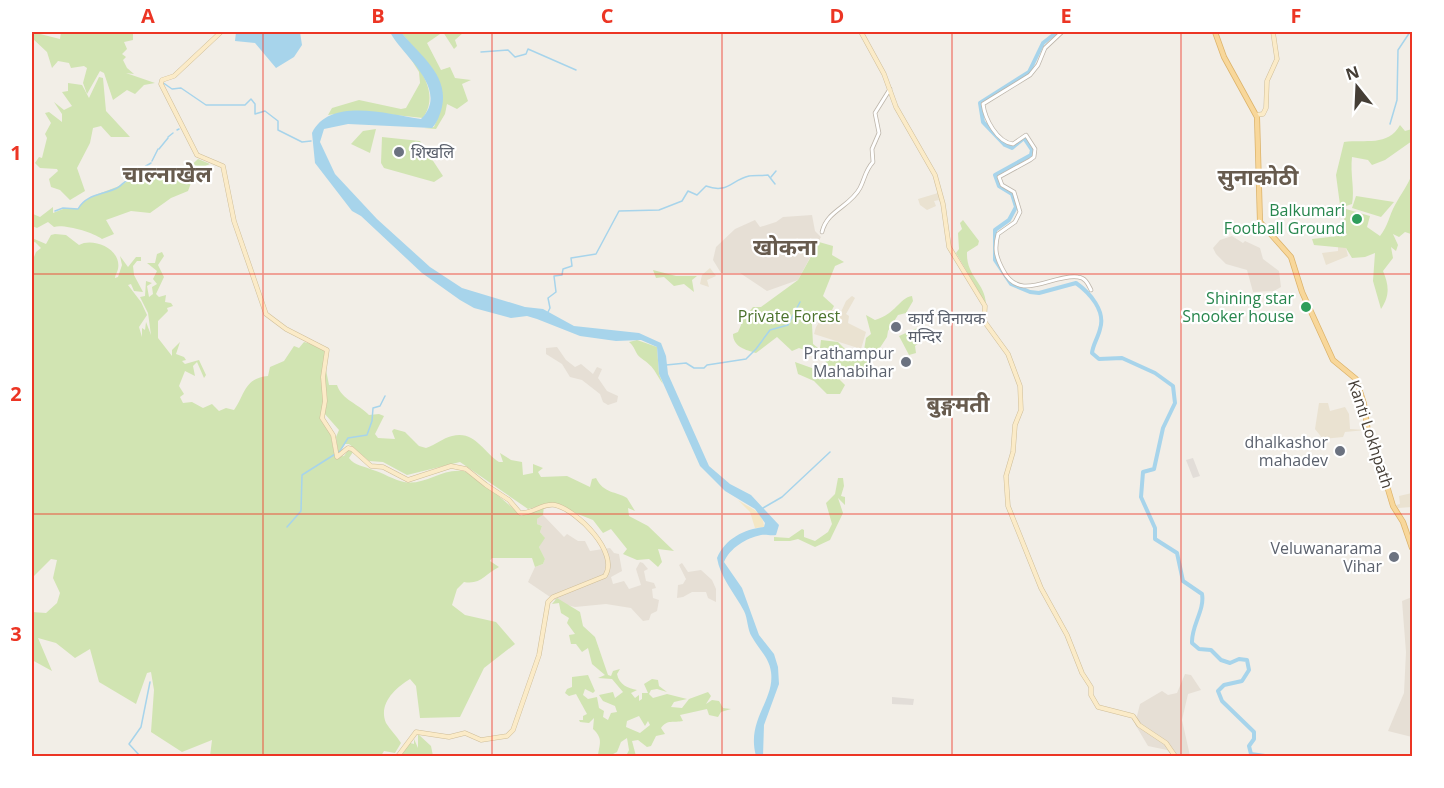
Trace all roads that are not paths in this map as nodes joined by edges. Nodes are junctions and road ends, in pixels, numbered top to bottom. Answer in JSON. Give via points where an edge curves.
{"nodes":[{"id":1,"x":221,"y":32,"type":"edge"},
{"id":2,"x":861,"y":32,"type":"edge"},
{"id":3,"x":1062,"y":32,"type":"edge"},
{"id":4,"x":1215,"y":32,"type":"edge"},
{"id":5,"x":1273,"y":32,"type":"edge"},
{"id":6,"x":890,"y":89,"type":"junction"},
{"id":7,"x":1256,"y":115,"type":"junction"},
{"id":8,"x":822,"y":232,"type":"dead end"},
{"id":9,"x":1091,"y":290,"type":"dead end"},
{"id":10,"x":1413,"y":548,"type":"edge"},
{"id":11,"x":398,"y":756,"type":"edge"},
{"id":12,"x":1174,"y":756,"type":"edge"}],
"edges":[{"from":1,"to":11,"type":"main road","via":[[174,76],[161,82],[197,155],[222,164],[234,221],[266,314],[327,350],[322,418],[333,435],[335,454],[339,457],[352,449],[370,466],[382,467],[408,480],[451,466],[466,469],[509,500],[520,513],[549,505],[572,513],[594,533],[607,564],[605,576],[548,602],[539,655],[511,733],[481,740],[465,732],[449,737],[416,732]]},
{"from":2,"to":6,"type":"main road"},
{"from":3,"to":9,"type":"street","via":[[1045,48],[1030,75],[983,104],[985,119],[999,134],[1012,145],[1026,135],[1035,149],[1034,157],[999,178],[1002,185],[1014,192],[1020,209],[1015,222],[997,237],[996,256],[1013,282],[1029,287],[1077,276]]},
{"from":4,"to":7,"type":"main road","name":"Kanti Lokhpath","via":[[1224,57]]},
{"from":5,"to":7,"type":"main road","via":[[1277,59],[1269,77],[1266,109]]},
{"from":6,"to":8,"type":"street","via":[[875,112],[879,133],[872,149],[873,162],[859,189],[825,221]]},
{"from":6,"to":12,"type":"main road","via":[[898,111],[935,175],[949,247],[981,299],[984,318],[1017,375],[1021,410],[1006,476],[1008,506],[1098,707],[1133,716],[1138,725],[1166,743]]},
{"from":7,"to":10,"type":"main road","name":"Kanti Lokhpath","via":[[1260,222],[1291,257],[1302,292],[1333,360],[1356,377],[1369,439]]}]}
